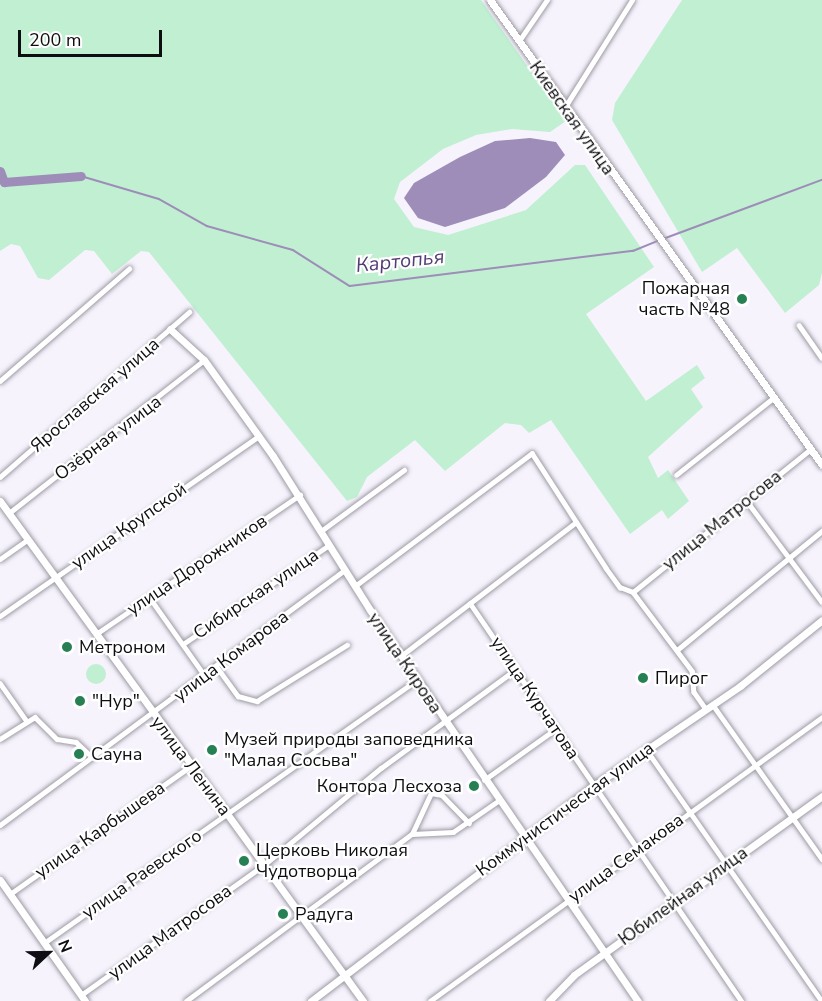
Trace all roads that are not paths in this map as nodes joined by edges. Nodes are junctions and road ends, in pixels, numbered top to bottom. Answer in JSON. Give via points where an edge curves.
{"nodes":[{"id":1,"x":489,"y":0,"type":"edge"},
{"id":2,"x":547,"y":0,"type":"edge"},
{"id":3,"x":632,"y":0,"type":"edge"},
{"id":4,"x":519,"y":41,"type":"junction"},
{"id":5,"x":565,"y":107,"type":"junction"},
{"id":6,"x":129,"y":269,"type":"dead end"},
{"id":7,"x":189,"y":312,"type":"dead end"},
{"id":8,"x":798,"y":324,"type":"dead end"},
{"id":9,"x":170,"y":329,"type":"junction"},
{"id":10,"x":822,"y":358,"type":"edge"},
{"id":11,"x":204,"y":360,"type":"junction"},
{"id":12,"x":0,"y":381,"type":"edge"},
{"id":13,"x":773,"y":398,"type":"junction"},
{"id":14,"x":259,"y":436,"type":"junction"},
{"id":15,"x":811,"y":449,"type":"junction"},
{"id":16,"x":822,"y":465,"type":"edge"},
{"id":17,"x":404,"y":470,"type":"dead end"},
{"id":18,"x":676,"y":475,"type":"dead end"},
{"id":19,"x":0,"y":477,"type":"edge"},
{"id":20,"x":300,"y":495,"type":"junction"},
{"id":21,"x":746,"y":500,"type":"junction"},
{"id":22,"x":0,"y":501,"type":"edge"},
{"id":23,"x":9,"y":513,"type":"junction"},
{"id":24,"x":575,"y":523,"type":"junction"},
{"id":25,"x":321,"y":531,"type":"junction"},
{"id":26,"x":822,"y":531,"type":"edge"},
{"id":27,"x":27,"y":540,"type":"junction"},
{"id":28,"x":329,"y":545,"type":"junction"},
{"id":29,"x":789,"y":557,"type":"junction"},
{"id":30,"x":0,"y":559,"type":"edge"},
{"id":31,"x":345,"y":570,"type":"junction"},
{"id":32,"x":54,"y":577,"type":"junction"},
{"id":33,"x":355,"y":586,"type":"junction"},
{"id":34,"x":633,"y":592,"type":"junction"},
{"id":35,"x":150,"y":598,"type":"junction"},
{"id":36,"x":822,"y":602,"type":"edge"},
{"id":37,"x":470,"y":603,"type":"junction"},
{"id":38,"x":0,"y":616,"type":"edge"},
{"id":39,"x":822,"y":620,"type":"edge"},
{"id":40,"x":95,"y":634,"type":"junction"},
{"id":41,"x":183,"y":644,"type":"junction"},
{"id":42,"x":346,"y":645,"type":"dead end"},
{"id":43,"x":676,"y":650,"type":"junction"},
{"id":44,"x":401,"y":656,"type":"junction"},
{"id":45,"x":217,"y":667,"type":"junction"},
{"id":46,"x":515,"y":670,"type":"junction"},
{"id":47,"x":206,"y":676,"type":"junction"},
{"id":48,"x":417,"y":680,"type":"junction"},
{"id":49,"x":0,"y":683,"type":"edge"},
{"id":50,"x":710,"y":707,"type":"junction"},
{"id":51,"x":153,"y":715,"type":"junction"},
{"id":52,"x":822,"y":717,"type":"edge"},
{"id":53,"x":26,"y":720,"type":"junction"},
{"id":54,"x":443,"y":720,"type":"junction"},
{"id":55,"x":554,"y":730,"type":"junction"},
{"id":56,"x":0,"y":739,"type":"edge"},
{"id":57,"x":646,"y":749,"type":"junction"},
{"id":58,"x":92,"y":757,"type":"junction"},
{"id":59,"x":191,"y":766,"type":"junction"},
{"id":60,"x":755,"y":766,"type":"junction"},
{"id":61,"x":484,"y":780,"type":"junction"},
{"id":62,"x":596,"y":785,"type":"junction"},
{"id":63,"x":822,"y":796,"type":"edge"},
{"id":64,"x":498,"y":801,"type":"junction"},
{"id":65,"x":689,"y":812,"type":"junction"},
{"id":66,"x":227,"y":815,"type":"junction"},
{"id":67,"x":793,"y":818,"type":"junction"},
{"id":68,"x":469,"y":823,"type":"junction"},
{"id":69,"x":0,"y":825,"type":"edge"},
{"id":70,"x":412,"y":834,"type":"junction"},
{"id":71,"x":523,"y":838,"type":"junction"},
{"id":72,"x":638,"y":848,"type":"junction"},
{"id":73,"x":822,"y":859,"type":"edge"},
{"id":74,"x":264,"y":865,"type":"junction"},
{"id":75,"x":725,"y":867,"type":"junction"},
{"id":76,"x":0,"y":880,"type":"edge"},
{"id":77,"x":10,"y":894,"type":"junction"},
{"id":78,"x":567,"y":901,"type":"junction"},
{"id":79,"x":674,"y":903,"type":"junction"},
{"id":80,"x":302,"y":918,"type":"junction"},
{"id":81,"x":44,"y":943,"type":"junction"},
{"id":82,"x":605,"y":953,"type":"junction"},
{"id":83,"x":344,"y":976,"type":"junction"},
{"id":84,"x":83,"y":998,"type":"edge"},
{"id":85,"x":186,"y":1001,"type":"edge"},
{"id":86,"x":311,"y":1001,"type":"edge"},
{"id":87,"x":363,"y":1001,"type":"edge"},
{"id":88,"x":430,"y":1001,"type":"edge"},
{"id":89,"x":549,"y":1001,"type":"edge"},
{"id":90,"x":638,"y":1001,"type":"edge"},
{"id":91,"x":742,"y":1001,"type":"edge"},
{"id":92,"x":822,"y":1001,"type":"edge"}],
"edges":[{"from":1,"to":4,"type":"street","name":"Киевская улица"},
{"from":2,"to":4,"type":"street"},
{"from":3,"to":5,"type":"street"},
{"from":4,"to":5,"type":"street","name":"Киевская улица"},
{"from":5,"to":13,"type":"street","name":"Киевская улица"},
{"from":6,"to":12,"type":"street"},
{"from":7,"to":9,"type":"street","name":"Ярославская улица"},
{"from":8,"to":10,"type":"street"},
{"from":9,"to":11,"type":"street","name":"улица Кирова"},
{"from":9,"to":19,"type":"street","name":"Ярославская улица"},
{"from":11,"to":14,"type":"street","name":"улица Кирова"},
{"from":11,"to":23,"type":"street","name":"Озёрная улица"},
{"from":13,"to":15,"type":"street"},
{"from":13,"to":18,"type":"street"},
{"from":14,"to":20,"type":"street","name":"улица Кирова"},
{"from":14,"to":32,"type":"street","name":"улица Крупской"},
{"from":15,"to":16,"type":"street"},
{"from":15,"to":21,"type":"street","name":"улица Матросова"},
{"from":17,"to":25,"type":"street"},
{"from":20,"to":25,"type":"street","name":"улица Кирова"},
{"from":20,"to":35,"type":"street","name":"улица Дорожников"},
{"from":21,"to":29,"type":"street"},
{"from":21,"to":34,"type":"street","name":"улица Матросова"},
{"from":22,"to":23,"type":"street","name":"улица Ленина"},
{"from":23,"to":27,"type":"street","name":"улица Ленина"},
{"from":24,"to":33,"type":"street","via":[[556,484],[532,453]]},
{"from":24,"to":34,"type":"street","via":[[620,587]]},
{"from":24,"to":37,"type":"street"},
{"from":25,"to":28,"type":"street","name":"улица Кирова"},
{"from":26,"to":29,"type":"street"},
{"from":27,"to":30,"type":"street"},
{"from":27,"to":32,"type":"street","name":"улица Ленина"},
{"from":28,"to":31,"type":"street","name":"улица Кирова"},
{"from":28,"to":41,"type":"street","name":"Сибирская улица"},
{"from":29,"to":36,"type":"street"},
{"from":29,"to":43,"type":"street"},
{"from":31,"to":33,"type":"street","name":"улица Кирова"},
{"from":31,"to":45,"type":"street","name":"улица Комарова"},
{"from":32,"to":38,"type":"street","name":"улица Крупской"},
{"from":32,"to":40,"type":"street","name":"улица Ленина"},
{"from":33,"to":44,"type":"street","name":"улица Кирова"},
{"from":34,"to":43,"type":"street"},
{"from":35,"to":40,"type":"street","name":"улица Дорожников"},
{"from":35,"to":41,"type":"street"},
{"from":37,"to":44,"type":"street"},
{"from":37,"to":46,"type":"street","name":"улица Курчатова"},
{"from":39,"to":50,"type":"street","name":"Коммунистическая улица"},
{"from":40,"to":51,"type":"street","name":"улица Ленина"},
{"from":41,"to":47,"type":"street"},
{"from":42,"to":45,"type":"street","via":[[257,701],[238,696]]},
{"from":43,"to":50,"type":"street","via":[[693,671],[694,692]]},
{"from":44,"to":48,"type":"street","name":"улица Кирова"},
{"from":45,"to":47,"type":"street","name":"улица Комарова"},
{"from":46,"to":54,"type":"street","name":"улица Матросова"},
{"from":46,"to":55,"type":"street","name":"улица Курчатова"},
{"from":47,"to":51,"type":"street","name":"улица Комарова"},
{"from":48,"to":54,"type":"street","name":"улица Кирова"},
{"from":48,"to":66,"type":"street","name":"улица Раевского"},
{"from":49,"to":53,"type":"street"},
{"from":50,"to":57,"type":"street","name":"Коммунистическая улица"},
{"from":50,"to":60,"type":"street"},
{"from":51,"to":58,"type":"street","name":"улица Комарова"},
{"from":51,"to":59,"type":"street","name":"улица Ленина"},
{"from":52,"to":60,"type":"street","name":"улица Семакова"},
{"from":53,"to":56,"type":"street"},
{"from":53,"to":58,"type":"street","via":[[38,717],[55,738],[76,742]]},
{"from":54,"to":61,"type":"street","name":"улица Кирова"},
{"from":54,"to":74,"type":"street","name":"улица Матросова"},
{"from":55,"to":61,"type":"street"},
{"from":55,"to":62,"type":"street","name":"улица Курчатова"},
{"from":57,"to":62,"type":"street","name":"Коммунистическая улица"},
{"from":57,"to":65,"type":"street"},
{"from":58,"to":69,"type":"street","name":"улица Комарова"},
{"from":59,"to":66,"type":"street","name":"улица Ленина"},
{"from":59,"to":77,"type":"street","name":"улица Карбышева"},
{"from":60,"to":65,"type":"street","name":"улица Семакова"},
{"from":60,"to":67,"type":"street"},
{"from":61,"to":64,"type":"street","name":"улица Кирова"},
{"from":62,"to":71,"type":"street","name":"Коммунистическая улица"},
{"from":62,"to":72,"type":"street","name":"улица Курчатова"},
{"from":63,"to":67,"type":"street","name":"Юбилейная улица"},
{"from":64,"to":68,"type":"street"},
{"from":64,"to":71,"type":"street","name":"улица Кирова"},
{"from":65,"to":72,"type":"street","name":"улица Семакова"},
{"from":65,"to":75,"type":"street"},
{"from":66,"to":74,"type":"street","name":"улица Ленина"},
{"from":66,"to":81,"type":"street","name":"улица Раевского"},
{"from":67,"to":73,"type":"street"},
{"from":67,"to":75,"type":"street","name":"Юбилейная улица"},
{"from":68,"to":70,"type":"street","via":[[446,834]]},
{"from":68,"to":70,"type":"street","via":[[442,795],[431,793]]},
{"from":70,"to":80,"type":"street"},
{"from":71,"to":78,"type":"street","name":"улица Кирова"},
{"from":71,"to":83,"type":"street","name":"Коммунистическая улица"},
{"from":72,"to":78,"type":"street","name":"улица Семакова"},
{"from":72,"to":79,"type":"street","name":"улица Курчатова"},
{"from":74,"to":80,"type":"street","name":"улица Ленина"},
{"from":74,"to":84,"type":"street","name":"улица Матросова"},
{"from":75,"to":79,"type":"street","name":"Юбилейная улица"},
{"from":75,"to":92,"type":"street"},
{"from":76,"to":77,"type":"street"},
{"from":77,"to":81,"type":"street"},
{"from":78,"to":82,"type":"street","name":"улица Кирова"},
{"from":78,"to":88,"type":"street","name":"улица Семакова"},
{"from":79,"to":82,"type":"street","name":"Юбилейная улица"},
{"from":79,"to":91,"type":"street","name":"улица Курчатова"},
{"from":80,"to":83,"type":"street","name":"улица Ленина"},
{"from":80,"to":85,"type":"street"},
{"from":81,"to":84,"type":"street"},
{"from":82,"to":89,"type":"street","name":"Юбилейная улица"},
{"from":82,"to":90,"type":"street","name":"улица Кирова"},
{"from":83,"to":86,"type":"street","name":"Коммунистическая улица"},
{"from":83,"to":87,"type":"street","name":"улица Ленина"}]}
